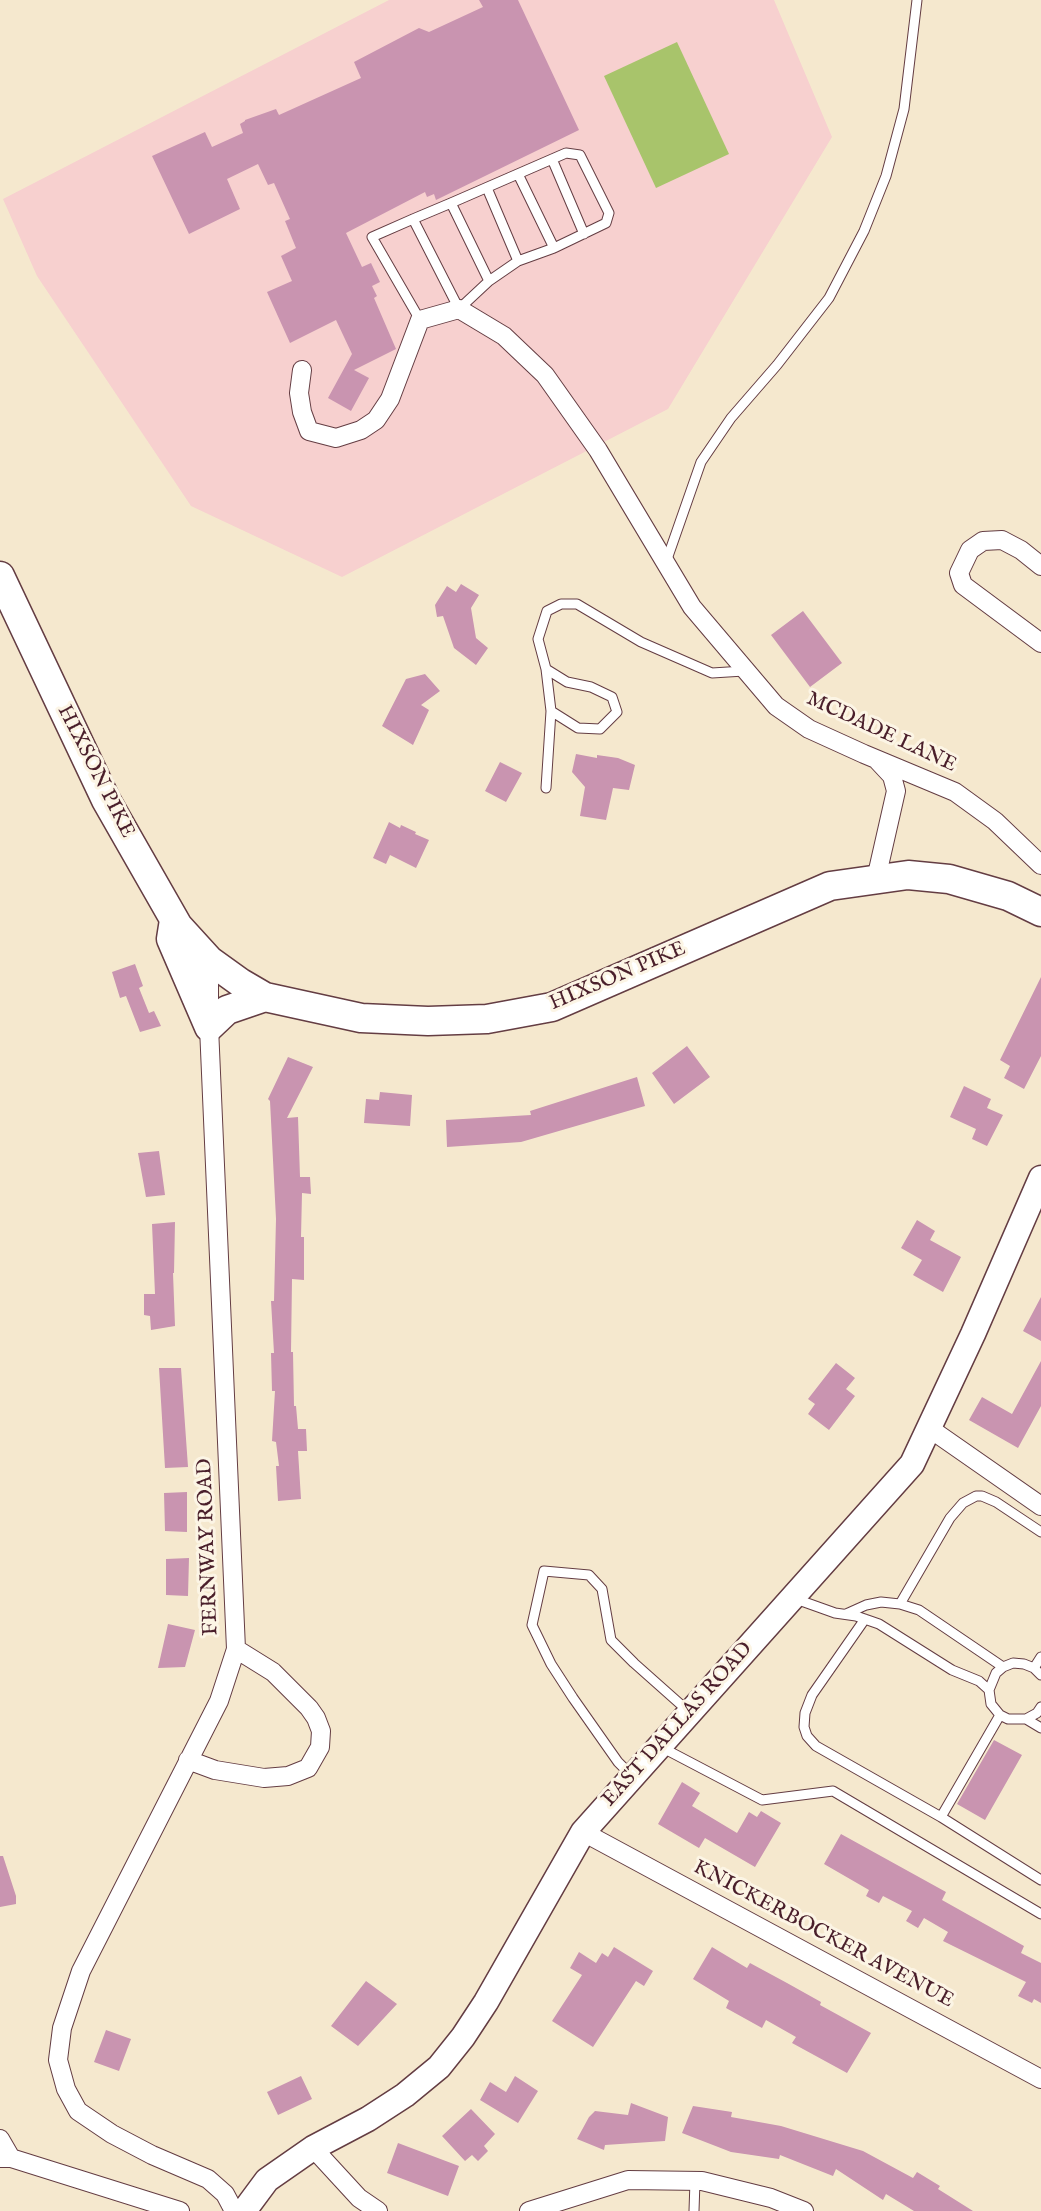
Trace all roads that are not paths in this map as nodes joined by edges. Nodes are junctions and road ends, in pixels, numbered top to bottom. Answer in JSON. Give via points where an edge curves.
{"nodes":[{"id":1,"x":918,"y":0,"type":"edge"},
{"id":2,"x":552,"y":159,"type":"junction"},
{"id":3,"x":518,"y":174,"type":"junction"},
{"id":4,"x":486,"y":187,"type":"junction"},
{"id":5,"x":452,"y":203,"type":"junction"},
{"id":6,"x":413,"y":219,"type":"junction"},
{"id":7,"x":584,"y":234,"type":"junction"},
{"id":8,"x":554,"y":248,"type":"junction"},
{"id":9,"x":518,"y":261,"type":"junction"},
{"id":10,"x":489,"y":281,"type":"junction"},
{"id":11,"x":459,"y":309,"type":"junction"},
{"id":12,"x":420,"y":320,"type":"junction"},
{"id":13,"x":302,"y":370,"type":"dead end"},
{"id":14,"x":666,"y":562,"type":"junction"},
{"id":15,"x":1041,"y":566,"type":"edge"},
{"id":16,"x":0,"y":576,"type":"edge"},
{"id":17,"x":1041,"y":643,"type":"edge"},
{"id":18,"x":546,"y":669,"type":"junction"},
{"id":19,"x":744,"y":671,"type":"junction"},
{"id":20,"x":551,"y":711,"type":"junction"},
{"id":21,"x":877,"y":759,"type":"junction"},
{"id":22,"x":546,"y":788,"type":"dead end"},
{"id":23,"x":1041,"y":865,"type":"edge"},
{"id":24,"x":876,"y":879,"type":"junction"},
{"id":25,"x":1041,"y":912,"type":"edge"},
{"id":26,"x":174,"y":920,"type":"junction"},
{"id":27,"x":209,"y":960,"type":"junction"},
{"id":28,"x":265,"y":997,"type":"junction"},
{"id":29,"x":209,"y":1027,"type":"junction"},
{"id":30,"x":1041,"y":1178,"type":"edge"},
{"id":31,"x":929,"y":1428,"type":"junction"},
{"id":32,"x":1041,"y":1506,"type":"edge"},
{"id":33,"x":1041,"y":1532,"type":"edge"},
{"id":34,"x":792,"y":1598,"type":"junction"},
{"id":35,"x":900,"y":1604,"type":"junction"},
{"id":36,"x":844,"y":1615,"type":"junction"},
{"id":37,"x":865,"y":1619,"type":"junction"},
{"id":38,"x":236,"y":1648,"type":"junction"},
{"id":39,"x":1041,"y":1657,"type":"edge"},
{"id":40,"x":1003,"y":1667,"type":"junction"},
{"id":41,"x":1037,"y":1672,"type":"edge"},
{"id":42,"x":989,"y":1690,"type":"junction"},
{"id":43,"x":1041,"y":1707,"type":"edge"},
{"id":44,"x":690,"y":1713,"type":"junction"},
{"id":45,"x":1000,"y":1715,"type":"junction"},
{"id":46,"x":1026,"y":1719,"type":"junction"},
{"id":47,"x":1041,"y":1728,"type":"edge"},
{"id":48,"x":660,"y":1746,"type":"junction"},
{"id":49,"x":188,"y":1760,"type":"junction"},
{"id":50,"x":633,"y":1776,"type":"junction"},
{"id":51,"x":941,"y":1817,"type":"junction"},
{"id":52,"x":583,"y":1832,"type":"junction"},
{"id":53,"x":1041,"y":1880,"type":"edge"},
{"id":54,"x":1041,"y":1914,"type":"edge"},
{"id":55,"x":1041,"y":2079,"type":"edge"},
{"id":56,"x":0,"y":2139,"type":"edge"},
{"id":57,"x":313,"y":2148,"type":"junction"},
{"id":58,"x":5,"y":2158,"type":"edge"},
{"id":59,"x":695,"y":2181,"type":"junction"},
{"id":60,"x":180,"y":2211,"type":"edge"},
{"id":61,"x":234,"y":2211,"type":"edge"},
{"id":62,"x":244,"y":2211,"type":"edge"},
{"id":63,"x":378,"y":2211,"type":"edge"},
{"id":64,"x":529,"y":2211,"type":"edge"},
{"id":65,"x":694,"y":2211,"type":"edge"},
{"id":66,"x":804,"y":2211,"type":"edge"}],
"edges":[{"from":1,"to":14,"type":"lane","via":[[904,109],[886,176],[864,231],[829,298],[701,462]]},
{"from":2,"to":3,"type":"lane"},
{"from":2,"to":7,"type":"lane"},
{"from":2,"to":7,"type":"lane","via":[[566,153],[580,155],[609,213],[606,223]]},
{"from":3,"to":4,"type":"lane"},
{"from":3,"to":8,"type":"lane"},
{"from":4,"to":5,"type":"lane"},
{"from":4,"to":9,"type":"lane"},
{"from":5,"to":6,"type":"lane"},
{"from":5,"to":10,"type":"lane"},
{"from":6,"to":11,"type":"lane"},
{"from":6,"to":12,"type":"lane","via":[[372,237]]},
{"from":7,"to":8,"type":"lane"},
{"from":8,"to":9,"type":"lane"},
{"from":9,"to":10,"type":"lane"},
{"from":10,"to":11,"type":"lane"},
{"from":11,"to":12,"type":"street"},
{"from":11,"to":14,"type":"street","name":"MCDADE LANE","via":[[504,336],[545,375],[598,450]]},
{"from":12,"to":13,"type":"street","via":[[390,398],[376,420],[361,430],[336,438],[309,431],[299,393]]},
{"from":14,"to":19,"type":"street","name":"MCDADE LANE","via":[[692,607]]},
{"from":15,"to":17,"type":"street","via":[[1002,540],[983,541],[971,550],[958,573],[962,585]]},
{"from":16,"to":26,"type":"main road","name":"HIXSON PIKE","via":[[106,800]]},
{"from":18,"to":19,"type":"lane","via":[[538,639],[547,611],[561,604],[577,604],[641,642],[712,673]]},
{"from":18,"to":20,"type":"lane"},
{"from":18,"to":20,"type":"lane","via":[[567,682],[612,697],[617,712],[600,729],[579,727]]},
{"from":19,"to":21,"type":"street","name":"MCDADE LANE","via":[[776,706],[809,729]]},
{"from":20,"to":22,"type":"lane"},
{"from":21,"to":23,"type":"street","name":"MCDADE LANE","via":[[955,792],[996,821]]},
{"from":21,"to":24,"type":"street","via":[[892,776],[895,791]]},
{"from":24,"to":25,"type":"main road","name":"HIXSON PIKE","via":[[908,875],[949,879],[1008,895]]},
{"from":24,"to":28,"type":"main road","name":"HIXSON PIKE","via":[[830,886],[552,1007],[487,1020],[361,1018]]},
{"from":26,"to":27,"type":"main road","name":"HIXSON PIKE"},
{"from":26,"to":29,"type":"main road","via":[[171,940]]},
{"from":27,"to":28,"type":"main road","name":"HIXSON PIKE"},
{"from":27,"to":29,"type":"street","name":"FERNWAY ROAD"},
{"from":28,"to":29,"type":"main road","via":[[227,1010]]},
{"from":29,"to":38,"type":"street","name":"FERNWAY ROAD"},
{"from":30,"to":31,"type":"street","name":"EAST DALLAS ROAD"},
{"from":31,"to":32,"type":"street"},
{"from":31,"to":34,"type":"street","name":"EAST DALLAS ROAD","via":[[912,1464]]},
{"from":33,"to":35,"type":"lane","via":[[982,1496],[963,1503]]},
{"from":34,"to":36,"type":"lane"},
{"from":34,"to":44,"type":"street","name":"EAST DALLAS ROAD"},
{"from":35,"to":36,"type":"lane","via":[[881,1602]]},
{"from":35,"to":40,"type":"lane","via":[[919,1611]]},
{"from":36,"to":37,"type":"lane"},
{"from":37,"to":42,"type":"lane"},
{"from":37,"to":51,"type":"lane","via":[[812,1695],[805,1713],[807,1735],[816,1746]]},
{"from":38,"to":49,"type":"street","name":"FERNWAY ROAD","via":[[219,1701]]},
{"from":38,"to":49,"type":"street","via":[[273,1672],[309,1708],[321,1731],[320,1746],[308,1768],[288,1776],[264,1778],[215,1770]]},
{"from":39,"to":41,"type":"lane"},
{"from":40,"to":41,"type":"lane","via":[[1024,1664]]},
{"from":40,"to":42,"type":"lane"},
{"from":42,"to":45,"type":"lane","via":[[991,1704]]},
{"from":43,"to":46,"type":"lane"},
{"from":44,"to":48,"type":"street","name":"EAST DALLAS ROAD"},
{"from":44,"to":50,"type":"lane","via":[[611,1640],[602,1589],[589,1575],[544,1571],[532,1625],[573,1698]]},
{"from":45,"to":46,"type":"lane"},
{"from":45,"to":51,"type":"lane"},
{"from":46,"to":47,"type":"lane"},
{"from":48,"to":50,"type":"street","name":"EAST DALLAS ROAD"},
{"from":48,"to":54,"type":"lane","via":[[762,1800],[833,1791]]},
{"from":49,"to":61,"type":"street","name":"FERNWAY ROAD","via":[[81,1971],[62,2028],[58,2060],[78,2111],[152,2155],[208,2179],[225,2194]]},
{"from":50,"to":52,"type":"street","name":"EAST DALLAS ROAD"},
{"from":51,"to":53,"type":"lane"},
{"from":52,"to":55,"type":"street","name":"KNICKERBOCKER AVENUE"},
{"from":52,"to":57,"type":"street","name":"EAST DALLAS ROAD","via":[[486,2002],[439,2067],[368,2119]]},
{"from":56,"to":58,"type":"street"},
{"from":57,"to":62,"type":"street","name":"EAST DALLAS ROAD","via":[[267,2180]]},
{"from":57,"to":63,"type":"street","via":[[359,2198]]},
{"from":58,"to":60,"type":"street"},
{"from":59,"to":64,"type":"street","via":[[628,2180]]},
{"from":59,"to":65,"type":"lane"},
{"from":59,"to":66,"type":"street","via":[[771,2198]]}]}
